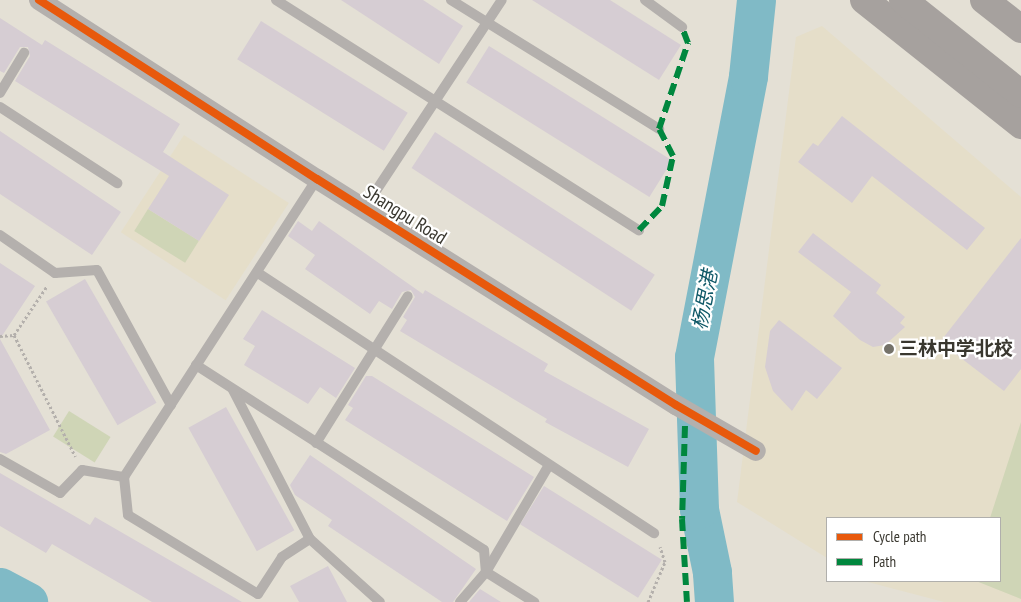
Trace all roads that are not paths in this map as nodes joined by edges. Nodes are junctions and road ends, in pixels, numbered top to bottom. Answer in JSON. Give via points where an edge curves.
{"nodes":[{"id":1,"x":39,"y":0,"type":"edge"},
{"id":2,"x":276,"y":0,"type":"edge"},
{"id":3,"x":451,"y":0,"type":"edge"},
{"id":4,"x":502,"y":0,"type":"edge"},
{"id":5,"x":645,"y":0,"type":"edge"},
{"id":6,"x":864,"y":0,"type":"edge"},
{"id":7,"x":902,"y":0,"type":"edge"},
{"id":8,"x":984,"y":0,"type":"edge"},
{"id":9,"x":487,"y":23,"type":"junction"},
{"id":10,"x":682,"y":27,"type":"dead end"},
{"id":11,"x":1021,"y":29,"type":"edge"},
{"id":12,"x":24,"y":53,"type":"dead end"},
{"id":13,"x":0,"y":93,"type":"edge"},
{"id":14,"x":1021,"y":94,"type":"edge"},
{"id":15,"x":436,"y":100,"type":"junction"},
{"id":16,"x":0,"y":107,"type":"edge"},
{"id":17,"x":1021,"y":125,"type":"edge"},
{"id":18,"x":659,"y":129,"type":"dead end"},
{"id":19,"x":317,"y":179,"type":"junction"},
{"id":20,"x":116,"y":183,"type":"dead end"},
{"id":21,"x":364,"y":208,"type":"junction"},
{"id":22,"x":639,"y":230,"type":"dead end"},
{"id":23,"x":0,"y":235,"type":"edge"},
{"id":24,"x":258,"y":273,"type":"junction"},
{"id":25,"x":408,"y":296,"type":"dead end"},
{"id":26,"x":374,"y":350,"type":"junction"},
{"id":27,"x":196,"y":366,"type":"junction"},
{"id":28,"x":232,"y":389,"type":"junction"},
{"id":29,"x":170,"y":405,"type":"junction"},
{"id":30,"x":316,"y":443,"type":"junction"},
{"id":31,"x":756,"y":451,"type":"dead end"},
{"id":32,"x":0,"y":459,"type":"edge"},
{"id":33,"x":549,"y":466,"type":"junction"},
{"id":34,"x":124,"y":477,"type":"junction"},
{"id":35,"x":654,"y":533,"type":"road end"},
{"id":36,"x":310,"y":539,"type":"junction"},
{"id":37,"x":486,"y":572,"type":"junction"},
{"id":38,"x":380,"y":602,"type":"edge"},
{"id":39,"x":460,"y":602,"type":"edge"},
{"id":40,"x":534,"y":602,"type":"edge"}],
"edges":[{"from":1,"to":19,"type":"street","name":"Shangpu Road"},
{"from":2,"to":15,"type":"lane"},
{"from":3,"to":9,"type":"lane"},
{"from":4,"to":9,"type":"lane"},
{"from":5,"to":10,"type":"lane"},
{"from":6,"to":17,"type":"highway"},
{"from":7,"to":14,"type":"highway"},
{"from":8,"to":11,"type":"highway"},
{"from":9,"to":15,"type":"lane"},
{"from":9,"to":18,"type":"lane"},
{"from":12,"to":13,"type":"lane"},
{"from":15,"to":21,"type":"lane"},
{"from":15,"to":22,"type":"lane"},
{"from":16,"to":20,"type":"lane"},
{"from":19,"to":21,"type":"street","name":"Shangpu Road"},
{"from":19,"to":24,"type":"lane"},
{"from":21,"to":31,"type":"street","name":"Shangpu Road"},
{"from":23,"to":29,"type":"lane","via":[[56,273],[97,270]]},
{"from":24,"to":26,"type":"lane"},
{"from":24,"to":27,"type":"lane"},
{"from":25,"to":26,"type":"lane"},
{"from":26,"to":30,"type":"lane"},
{"from":26,"to":33,"type":"lane"},
{"from":27,"to":28,"type":"lane"},
{"from":27,"to":29,"type":"lane"},
{"from":28,"to":30,"type":"lane"},
{"from":28,"to":36,"type":"lane"},
{"from":29,"to":34,"type":"lane"},
{"from":30,"to":37,"type":"lane","via":[[484,550]]},
{"from":32,"to":34,"type":"lane","via":[[60,493],[82,470]]},
{"from":33,"to":35,"type":"lane"},
{"from":33,"to":37,"type":"lane"},
{"from":34,"to":36,"type":"lane","via":[[128,515],[258,594],[282,557]]},
{"from":36,"to":38,"type":"lane"},
{"from":37,"to":39,"type":"lane"},
{"from":37,"to":40,"type":"lane"}]}
